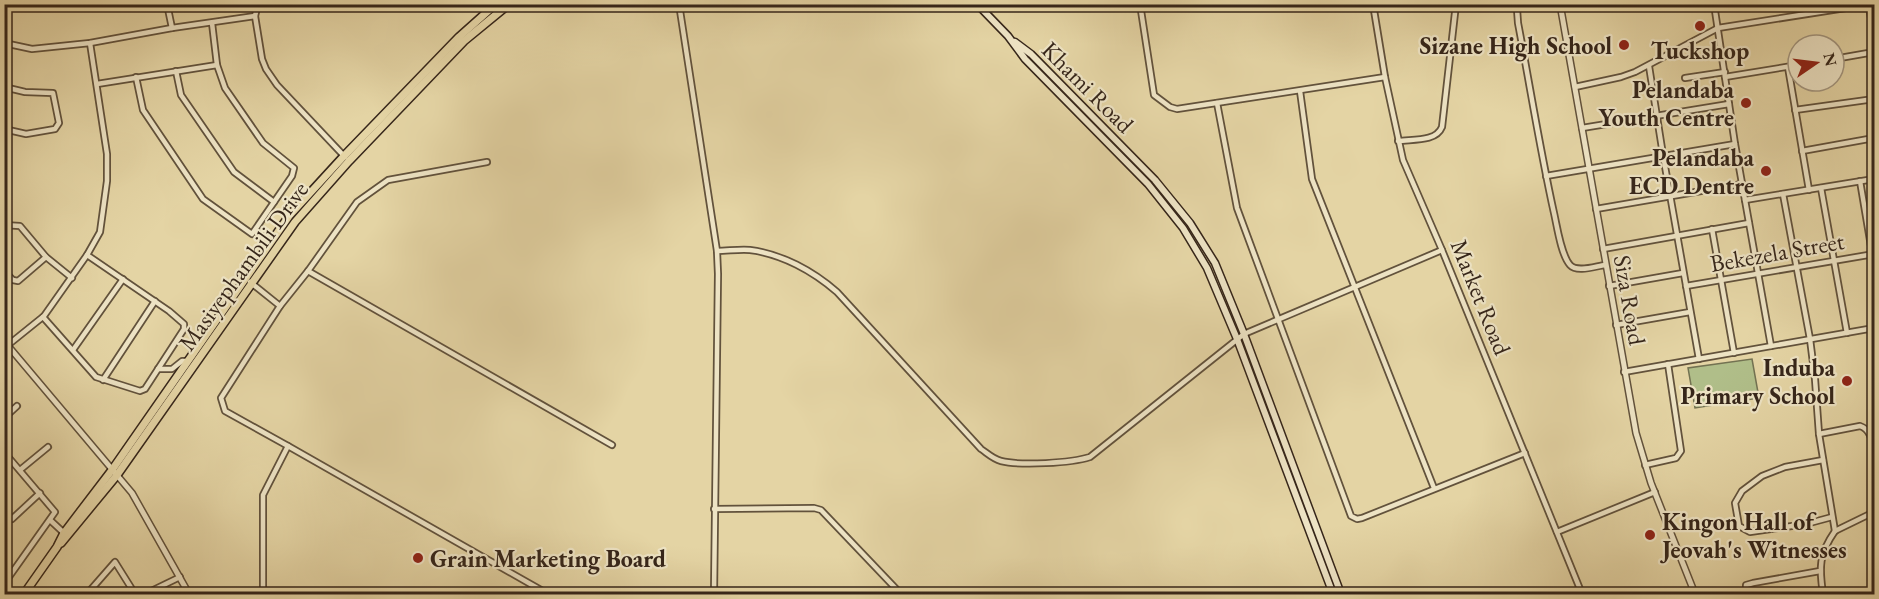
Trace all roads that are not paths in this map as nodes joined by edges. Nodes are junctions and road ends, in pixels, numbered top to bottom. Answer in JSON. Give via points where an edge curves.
{"nodes":[{"id":1,"x":168,"y":4,"type":"edge"},
{"id":2,"x":258,"y":4,"type":"edge"},
{"id":3,"x":496,"y":4,"type":"edge"},
{"id":4,"x":509,"y":4,"type":"edge"},
{"id":5,"x":679,"y":4,"type":"edge"},
{"id":6,"x":977,"y":4,"type":"edge"},
{"id":7,"x":1140,"y":4,"type":"edge"},
{"id":8,"x":1373,"y":4,"type":"edge"},
{"id":9,"x":1456,"y":4,"type":"edge"},
{"id":10,"x":1519,"y":4,"type":"edge"},
{"id":11,"x":1560,"y":4,"type":"edge"},
{"id":12,"x":1714,"y":4,"type":"edge"},
{"id":13,"x":1870,"y":5,"type":"edge"},
{"id":14,"x":255,"y":16,"type":"junction"},
{"id":15,"x":212,"y":23,"type":"junction"},
{"id":16,"x":172,"y":28,"type":"junction"},
{"id":17,"x":1718,"y":28,"type":"junction"},
{"id":18,"x":1008,"y":36,"type":"junction"},
{"id":19,"x":1875,"y":38,"type":"edge"},
{"id":20,"x":4,"y":43,"type":"edge"},
{"id":21,"x":90,"y":43,"type":"junction"},
{"id":22,"x":1875,"y":52,"type":"edge"},
{"id":23,"x":1846,"y":57,"type":"edge"},
{"id":24,"x":217,"y":65,"type":"junction"},
{"id":25,"x":1649,"y":66,"type":"junction"},
{"id":26,"x":1786,"y":67,"type":"edge"},
{"id":27,"x":176,"y":71,"type":"junction"},
{"id":28,"x":1725,"y":74,"type":"junction"},
{"id":29,"x":136,"y":77,"type":"junction"},
{"id":30,"x":1385,"y":77,"type":"junction"},
{"id":31,"x":1685,"y":78,"type":"dead end"},
{"id":32,"x":97,"y":84,"type":"junction"},
{"id":33,"x":4,"y":87,"type":"edge"},
{"id":34,"x":1575,"y":87,"type":"junction"},
{"id":35,"x":1300,"y":91,"type":"junction"},
{"id":36,"x":1792,"y":93,"type":"edge"},
{"id":37,"x":1875,"y":99,"type":"edge"},
{"id":38,"x":1217,"y":103,"type":"junction"},
{"id":39,"x":1729,"y":104,"type":"junction"},
{"id":40,"x":1795,"y":110,"type":"junction"},
{"id":41,"x":1656,"y":115,"type":"junction"},
{"id":42,"x":1582,"y":128,"type":"junction"},
{"id":43,"x":4,"y":129,"type":"edge"},
{"id":44,"x":1875,"y":138,"type":"edge"},
{"id":45,"x":1398,"y":141,"type":"junction"},
{"id":46,"x":1736,"y":144,"type":"junction"},
{"id":47,"x":1802,"y":151,"type":"junction"},
{"id":48,"x":1663,"y":155,"type":"junction"},
{"id":49,"x":346,"y":158,"type":"junction"},
{"id":50,"x":487,"y":162,"type":"dead end"},
{"id":51,"x":1589,"y":167,"type":"junction"},
{"id":52,"x":1546,"y":176,"type":"junction"},
{"id":53,"x":1875,"y":179,"type":"edge"},
{"id":54,"x":1860,"y":181,"type":"junction"},
{"id":55,"x":1742,"y":184,"type":"junction"},
{"id":56,"x":1821,"y":188,"type":"junction"},
{"id":57,"x":1809,"y":190,"type":"junction"},
{"id":58,"x":1783,"y":194,"type":"junction"},
{"id":59,"x":1671,"y":197,"type":"junction"},
{"id":60,"x":1746,"y":200,"type":"junction"},
{"id":61,"x":274,"y":202,"type":"junction"},
{"id":62,"x":1596,"y":209,"type":"junction"},
{"id":63,"x":1749,"y":223,"type":"junction"},
{"id":64,"x":4,"y":225,"type":"edge"},
{"id":65,"x":1712,"y":229,"type":"junction"},
{"id":66,"x":255,"y":231,"type":"junction"},
{"id":67,"x":1677,"y":236,"type":"junction"},
{"id":68,"x":271,"y":242,"type":"junction"},
{"id":69,"x":1603,"y":249,"type":"junction"},
{"id":70,"x":1442,"y":250,"type":"junction"},
{"id":71,"x":717,"y":251,"type":"junction"},
{"id":72,"x":1874,"y":254,"type":"edge"},
{"id":73,"x":87,"y":255,"type":"junction"},
{"id":74,"x":46,"y":257,"type":"junction"},
{"id":75,"x":1834,"y":261,"type":"junction"},
{"id":76,"x":1875,"y":264,"type":"edge"},
{"id":77,"x":1605,"y":265,"type":"junction"},
{"id":78,"x":1797,"y":267,"type":"junction"},
{"id":79,"x":4,"y":271,"type":"edge"},
{"id":80,"x":308,"y":271,"type":"junction"},
{"id":81,"x":1683,"y":273,"type":"junction"},
{"id":82,"x":1758,"y":274,"type":"junction"},
{"id":83,"x":72,"y":278,"type":"junction"},
{"id":84,"x":123,"y":279,"type":"junction"},
{"id":85,"x":245,"y":279,"type":"junction"},
{"id":86,"x":1720,"y":280,"type":"junction"},
{"id":87,"x":253,"y":284,"type":"junction"},
{"id":88,"x":1609,"y":286,"type":"junction"},
{"id":89,"x":1686,"y":286,"type":"junction"},
{"id":90,"x":1354,"y":287,"type":"junction"},
{"id":91,"x":155,"y":301,"type":"junction"},
{"id":92,"x":280,"y":306,"type":"junction"},
{"id":93,"x":1690,"y":312,"type":"junction"},
{"id":94,"x":43,"y":317,"type":"junction"},
{"id":95,"x":1278,"y":319,"type":"junction"},
{"id":96,"x":1616,"y":325,"type":"junction"},
{"id":97,"x":1875,"y":328,"type":"edge"},
{"id":98,"x":1847,"y":333,"type":"junction"},
{"id":99,"x":1244,"y":334,"type":"junction"},
{"id":100,"x":1237,"y":339,"type":"junction"},
{"id":101,"x":1810,"y":339,"type":"junction"},
{"id":102,"x":6,"y":343,"type":"edge"},
{"id":103,"x":1771,"y":346,"type":"junction"},
{"id":104,"x":73,"y":350,"type":"junction"},
{"id":105,"x":1734,"y":352,"type":"junction"},
{"id":106,"x":1699,"y":359,"type":"junction"},
{"id":107,"x":189,"y":361,"type":"junction"},
{"id":108,"x":1668,"y":364,"type":"junction"},
{"id":109,"x":158,"y":369,"type":"junction"},
{"id":110,"x":1624,"y":372,"type":"junction"},
{"id":111,"x":103,"y":380,"type":"junction"},
{"id":112,"x":17,"y":406,"type":"dead end"},
{"id":113,"x":4,"y":418,"type":"edge"},
{"id":114,"x":1819,"y":434,"type":"junction"},
{"id":115,"x":612,"y":445,"type":"dead end"},
{"id":116,"x":288,"y":446,"type":"junction"},
{"id":117,"x":48,"y":447,"type":"dead end"},
{"id":118,"x":1874,"y":448,"type":"edge"},
{"id":119,"x":1525,"y":453,"type":"junction"},
{"id":120,"x":5,"y":455,"type":"edge"},
{"id":121,"x":1823,"y":460,"type":"junction"},
{"id":122,"x":1645,"y":465,"type":"junction"},
{"id":123,"x":20,"y":470,"type":"junction"},
{"id":124,"x":114,"y":473,"type":"junction"},
{"id":125,"x":1434,"y":488,"type":"junction"},
{"id":126,"x":1655,"y":492,"type":"junction"},
{"id":127,"x":40,"y":493,"type":"junction"},
{"id":128,"x":714,"y":509,"type":"junction"},
{"id":129,"x":1875,"y":513,"type":"edge"},
{"id":130,"x":1832,"y":517,"type":"junction"},
{"id":131,"x":12,"y":519,"type":"dead end"},
{"id":132,"x":50,"y":520,"type":"junction"},
{"id":133,"x":1835,"y":531,"type":"junction"},
{"id":134,"x":1557,"y":532,"type":"junction"},
{"id":135,"x":64,"y":533,"type":"junction"},
{"id":136,"x":57,"y":547,"type":"junction"},
{"id":137,"x":1820,"y":571,"type":"junction"},
{"id":138,"x":180,"y":577,"type":"junction"},
{"id":139,"x":4,"y":584,"type":"edge"},
{"id":140,"x":24,"y":594,"type":"edge"},
{"id":141,"x":87,"y":594,"type":"edge"},
{"id":142,"x":135,"y":594,"type":"edge"},
{"id":143,"x":145,"y":594,"type":"edge"},
{"id":144,"x":189,"y":594,"type":"edge"},
{"id":145,"x":263,"y":594,"type":"edge"},
{"id":146,"x":548,"y":594,"type":"edge"},
{"id":147,"x":714,"y":594,"type":"edge"},
{"id":148,"x":902,"y":594,"type":"edge"},
{"id":149,"x":1333,"y":594,"type":"edge"},
{"id":150,"x":1341,"y":594,"type":"edge"},
{"id":151,"x":1582,"y":594,"type":"edge"},
{"id":152,"x":1695,"y":594,"type":"edge"},
{"id":153,"x":1746,"y":594,"type":"edge"},
{"id":154,"x":1823,"y":594,"type":"edge"}],
"edges":[{"from":1,"to":16,"type":"street"},
{"from":2,"to":14,"type":"street"},
{"from":3,"to":49,"type":"main road","name":"Masiyephambili Drive","via":[[459,37]]},
{"from":4,"to":49,"type":"main road","name":"Masiyephambili Drive","via":[[464,41]]},
{"from":5,"to":71,"type":"street"},
{"from":6,"to":18,"type":"main road"},
{"from":7,"to":38,"type":"street","via":[[1154,95],[1177,109]]},
{"from":8,"to":30,"type":"street","name":"Market Road"},
{"from":9,"to":45,"type":"street","via":[[1442,127],[1433,137]]},
{"from":10,"to":52,"type":"street","via":[[1518,23]]},
{"from":11,"to":34,"type":"street","name":"Siza Road"},
{"from":12,"to":17,"type":"street"},
{"from":13,"to":17,"type":"street"},
{"from":13,"to":19,"type":"street"},
{"from":14,"to":15,"type":"street"},
{"from":14,"to":49,"type":"street","via":[[262,59],[271,77]]},
{"from":15,"to":16,"type":"street"},
{"from":15,"to":24,"type":"street"},
{"from":16,"to":21,"type":"street"},
{"from":17,"to":25,"type":"street"},
{"from":17,"to":28,"type":"street"},
{"from":18,"to":99,"type":"main road","name":"Khami Road","via":[[1031,54],[1174,201],[1215,263]]},
{"from":18,"to":100,"type":"main road","name":"Khami Road","via":[[1025,59],[1148,184],[1183,228],[1207,268]]},
{"from":20,"to":21,"type":"street","via":[[32,49]]},
{"from":21,"to":32,"type":"street"},
{"from":22,"to":23,"type":"street"},
{"from":24,"to":27,"type":"street"},
{"from":24,"to":61,"type":"street","via":[[225,88],[263,143],[294,168]]},
{"from":25,"to":34,"type":"street"},
{"from":25,"to":41,"type":"street"},
{"from":26,"to":28,"type":"street"},
{"from":27,"to":29,"type":"street"},
{"from":27,"to":61,"type":"street","via":[[181,95],[234,172]]},
{"from":28,"to":31,"type":"street"},
{"from":28,"to":39,"type":"street"},
{"from":29,"to":32,"type":"street"},
{"from":29,"to":66,"type":"street","via":[[144,112],[203,199],[251,234]]},
{"from":30,"to":35,"type":"street"},
{"from":30,"to":45,"type":"street","name":"Market Road"},
{"from":32,"to":73,"type":"street","via":[[107,181],[100,232]]},
{"from":33,"to":43,"type":"street","via":[[53,93],[59,123],[55,129],[26,134]]},
{"from":34,"to":42,"type":"street","name":"Siza Road"},
{"from":35,"to":38,"type":"street"},
{"from":35,"to":90,"type":"street","via":[[1312,179]]},
{"from":36,"to":40,"type":"street"},
{"from":37,"to":40,"type":"street"},
{"from":38,"to":95,"type":"street","via":[[1236,208]]},
{"from":39,"to":41,"type":"street"},
{"from":39,"to":46,"type":"street"},
{"from":40,"to":47,"type":"street"},
{"from":41,"to":42,"type":"street"},
{"from":41,"to":48,"type":"street"},
{"from":42,"to":51,"type":"street","name":"Siza Road"},
{"from":44,"to":47,"type":"street"},
{"from":45,"to":70,"type":"street","name":"Market Road"},
{"from":46,"to":48,"type":"street"},
{"from":46,"to":55,"type":"street"},
{"from":47,"to":57,"type":"street"},
{"from":48,"to":51,"type":"street"},
{"from":48,"to":59,"type":"street"},
{"from":49,"to":68,"type":"main road","name":"Masiyephambili Drive","via":[[289,216]]},
{"from":49,"to":87,"type":"main road","name":"Masiyephambili Drive","via":[[295,222]]},
{"from":50,"to":80,"type":"street","via":[[398,177],[380,185],[357,202]]},
{"from":51,"to":52,"type":"street"},
{"from":51,"to":62,"type":"street","name":"Siza Road"},
{"from":52,"to":77,"type":"street","via":[[1569,264],[1577,269]]},
{"from":53,"to":54,"type":"street"},
{"from":54,"to":56,"type":"street"},
{"from":54,"to":72,"type":"street"},
{"from":55,"to":59,"type":"street"},
{"from":55,"to":60,"type":"street"},
{"from":56,"to":57,"type":"street"},
{"from":56,"to":75,"type":"street"},
{"from":57,"to":58,"type":"street"},
{"from":58,"to":60,"type":"street"},
{"from":58,"to":78,"type":"street"},
{"from":59,"to":62,"type":"street"},
{"from":59,"to":67,"type":"street"},
{"from":60,"to":63,"type":"street"},
{"from":61,"to":66,"type":"street"},
{"from":62,"to":69,"type":"street","name":"Siza Road"},
{"from":63,"to":65,"type":"street"},
{"from":63,"to":82,"type":"street"},
{"from":64,"to":74,"type":"street","via":[[20,226]]},
{"from":65,"to":67,"type":"street"},
{"from":65,"to":86,"type":"street"},
{"from":66,"to":68,"type":"street"},
{"from":67,"to":69,"type":"street"},
{"from":67,"to":81,"type":"street"},
{"from":68,"to":85,"type":"main road","name":"Masiyephambili Drive"},
{"from":69,"to":77,"type":"street","name":"Siza Road"},
{"from":70,"to":90,"type":"street"},
{"from":70,"to":119,"type":"street","name":"Market Road"},
{"from":71,"to":100,"type":"street","via":[[760,252],[805,268],[823,279],[981,449],[1004,461],[1054,462],[1090,457]]},
{"from":71,"to":128,"type":"street"},
{"from":72,"to":75,"type":"street","name":"Bekezela Street"},
{"from":72,"to":76,"type":"street"},
{"from":73,"to":83,"type":"street"},
{"from":73,"to":84,"type":"street"},
{"from":74,"to":79,"type":"street","via":[[18,281]]},
{"from":74,"to":83,"type":"street"},
{"from":75,"to":78,"type":"street","name":"Bekezela Street"},
{"from":75,"to":98,"type":"street"},
{"from":77,"to":88,"type":"street","name":"Siza Road"},
{"from":78,"to":82,"type":"street","name":"Bekezela Street"},
{"from":78,"to":101,"type":"street"},
{"from":80,"to":92,"type":"street"},
{"from":80,"to":115,"type":"street"},
{"from":81,"to":88,"type":"street"},
{"from":81,"to":89,"type":"street"},
{"from":82,"to":86,"type":"street","name":"Bekezela Street"},
{"from":82,"to":103,"type":"street"},
{"from":83,"to":94,"type":"street"},
{"from":84,"to":91,"type":"street"},
{"from":84,"to":104,"type":"street"},
{"from":85,"to":87,"type":"street"},
{"from":85,"to":107,"type":"main road","name":"Masiyephambili Drive"},
{"from":86,"to":89,"type":"street","name":"Bekezela Street"},
{"from":86,"to":105,"type":"street"},
{"from":87,"to":92,"type":"street"},
{"from":87,"to":124,"type":"main road","name":"Masiyephambili Drive"},
{"from":88,"to":96,"type":"street","name":"Siza Road"},
{"from":89,"to":93,"type":"street"},
{"from":90,"to":95,"type":"street"},
{"from":90,"to":125,"type":"street"},
{"from":91,"to":109,"type":"street","via":[[184,326]]},
{"from":91,"to":111,"type":"street"},
{"from":92,"to":116,"type":"street","via":[[220,402],[225,411]]},
{"from":93,"to":96,"type":"street"},
{"from":93,"to":106,"type":"street"},
{"from":94,"to":102,"type":"street"},
{"from":94,"to":104,"type":"street"},
{"from":95,"to":99,"type":"street"},
{"from":95,"to":125,"type":"street","via":[[1351,516],[1362,518]]},
{"from":96,"to":110,"type":"street","name":"Siza Road"},
{"from":97,"to":98,"type":"street"},
{"from":98,"to":101,"type":"street"},
{"from":99,"to":100,"type":"street"},
{"from":99,"to":150,"type":"main road","name":"Khami Road"},
{"from":100,"to":149,"type":"main road","name":"Khami Road"},
{"from":101,"to":103,"type":"street"},
{"from":101,"to":114,"type":"street"},
{"from":102,"to":124,"type":"street"},
{"from":103,"to":105,"type":"street"},
{"from":104,"to":111,"type":"street"},
{"from":105,"to":106,"type":"street"},
{"from":106,"to":108,"type":"street"},
{"from":107,"to":109,"type":"street","via":[[172,369]]},
{"from":107,"to":124,"type":"main road","name":"Masiyephambili Drive"},
{"from":108,"to":110,"type":"street"},
{"from":108,"to":122,"type":"street","via":[[1681,451],[1676,458]]},
{"from":109,"to":111,"type":"street","via":[[141,391]]},
{"from":110,"to":122,"type":"street","name":"Siza Road"},
{"from":112,"to":113,"type":"street"},
{"from":114,"to":118,"type":"street","via":[[1860,426],[1869,433]]},
{"from":114,"to":121,"type":"street"},
{"from":116,"to":145,"type":"street","via":[[263,495]]},
{"from":116,"to":146,"type":"street"},
{"from":117,"to":123,"type":"street"},
{"from":119,"to":125,"type":"street"},
{"from":119,"to":134,"type":"street","name":"Market Road"},
{"from":120,"to":123,"type":"street"},
{"from":121,"to":130,"type":"street"},
{"from":121,"to":130,"type":"street","via":[[1766,473],[1738,496],[1735,514],[1739,526],[1750,532]]},
{"from":122,"to":126,"type":"street","name":"Siza Road"},
{"from":123,"to":127,"type":"street"},
{"from":124,"to":135,"type":"main road","name":"Masiyephambili Drive"},
{"from":124,"to":136,"type":"main road","name":"Masiyephambili Drive"},
{"from":124,"to":138,"type":"street","via":[[138,501]]},
{"from":126,"to":134,"type":"street"},
{"from":126,"to":152,"type":"street","name":"Siza Road"},
{"from":127,"to":131,"type":"street"},
{"from":127,"to":132,"type":"street","via":[[55,511]]},
{"from":128,"to":147,"type":"street"},
{"from":128,"to":148,"type":"street","via":[[821,510]]},
{"from":129,"to":133,"type":"street"},
{"from":130,"to":133,"type":"street"},
{"from":132,"to":135,"type":"street"},
{"from":132,"to":139,"type":"street"},
{"from":133,"to":137,"type":"street","via":[[1821,556]]},
{"from":134,"to":151,"type":"street","name":"Market Road"},
{"from":135,"to":136,"type":"main road","name":"Masiyephambili Drive"},
{"from":136,"to":140,"type":"main road","name":"Masiyephambili Drive"},
{"from":137,"to":153,"type":"street","via":[[1746,585]]},
{"from":137,"to":154,"type":"street"},
{"from":138,"to":143,"type":"street"},
{"from":138,"to":144,"type":"street"},
{"from":141,"to":142,"type":"street","via":[[115,562]]}]}
